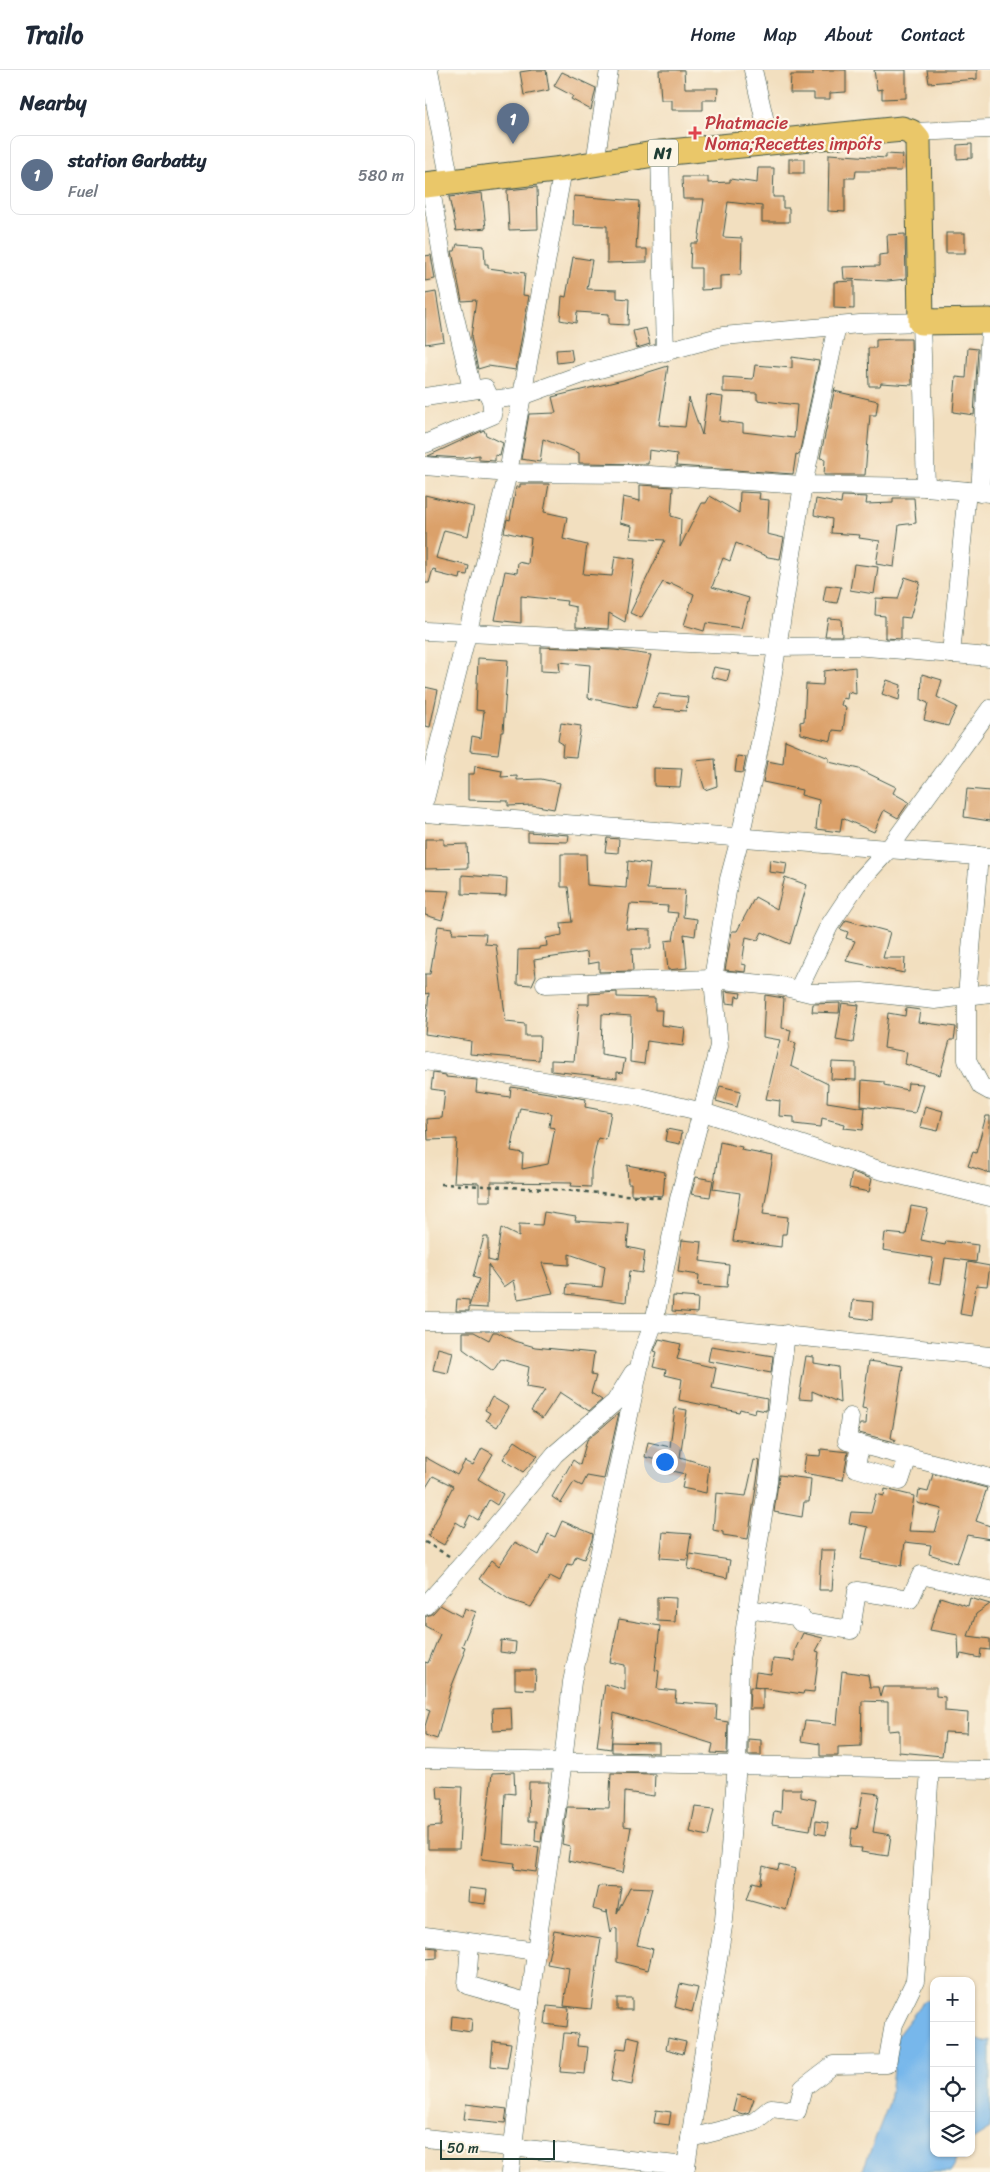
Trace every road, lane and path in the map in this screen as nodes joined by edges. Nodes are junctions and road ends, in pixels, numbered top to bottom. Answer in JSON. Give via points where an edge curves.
{"nodes":[{"id":1,"x":429,"y":70,"type":"edge"},
{"id":2,"x":609,"y":70,"type":"edge"},
{"id":3,"x":753,"y":70,"type":"edge"},
{"id":4,"x":990,"y":129,"type":"edge"},
{"id":5,"x":911,"y":132,"type":"junction"},
{"id":6,"x":770,"y":143,"type":"junction"},
{"id":7,"x":660,"y":153,"type":"junction"},
{"id":8,"x":595,"y":163,"type":"junction"},
{"id":9,"x":563,"y":169,"type":"junction"},
{"id":10,"x":435,"y":184,"type":"edge"},
{"id":11,"x":990,"y":321,"type":"edge"},
{"id":12,"x":921,"y":322,"type":"junction"},
{"id":13,"x":837,"y":326,"type":"junction"},
{"id":14,"x":990,"y":329,"type":"edge"},
{"id":15,"x":665,"y":353,"type":"junction"},
{"id":16,"x":472,"y":389,"type":"junction"},
{"id":17,"x":522,"y":396,"type":"junction"},
{"id":18,"x":425,"y":397,"type":"edge"},
{"id":19,"x":491,"y":400,"type":"junction"},
{"id":20,"x":425,"y":444,"type":"edge"},
{"id":21,"x":425,"y":466,"type":"edge"},
{"id":22,"x":508,"y":473,"type":"junction"},
{"id":23,"x":803,"y":486,"type":"junction"},
{"id":24,"x":927,"y":487,"type":"junction"},
{"id":25,"x":979,"y":492,"type":"edge"},
{"id":26,"x":425,"y":631,"type":"edge"},
{"id":27,"x":468,"y":634,"type":"junction"},
{"id":28,"x":777,"y":647,"type":"junction"},
{"id":29,"x":951,"y":654,"type":"junction"},
{"id":30,"x":990,"y":657,"type":"edge"},
{"id":31,"x":990,"y":709,"type":"edge"},
{"id":32,"x":425,"y":799,"type":"edge"},
{"id":33,"x":425,"y":813,"type":"edge"},
{"id":34,"x":740,"y":838,"type":"junction"},
{"id":35,"x":888,"y":850,"type":"junction"},
{"id":36,"x":985,"y":857,"type":"edge"},
{"id":37,"x":713,"y":979,"type":"junction"},
{"id":38,"x":545,"y":984,"type":"dead end"},
{"id":39,"x":798,"y":990,"type":"junction"},
{"id":40,"x":990,"y":993,"type":"edge"},
{"id":41,"x":967,"y":996,"type":"junction"},
{"id":42,"x":425,"y":1061,"type":"edge"},
{"id":43,"x":990,"y":1091,"type":"edge"},
{"id":44,"x":703,"y":1112,"type":"junction"},
{"id":45,"x":441,"y":1184,"type":"dead end"},
{"id":46,"x":990,"y":1197,"type":"edge"},
{"id":47,"x":679,"y":1200,"type":"junction"},
{"id":48,"x":425,"y":1321,"type":"edge"},
{"id":49,"x":654,"y":1322,"type":"junction"},
{"id":50,"x":786,"y":1334,"type":"junction"},
{"id":51,"x":642,"y":1354,"type":"junction"},
{"id":52,"x":990,"y":1356,"type":"edge"},
{"id":53,"x":850,"y":1417,"type":"dead end"},
{"id":54,"x":860,"y":1444,"type":"junction"},
{"id":55,"x":908,"y":1457,"type":"junction"},
{"id":56,"x":990,"y":1478,"type":"edge"},
{"id":57,"x":425,"y":1542,"type":"edge"},
{"id":58,"x":463,"y":1564,"type":"junction"},
{"id":59,"x":990,"y":1590,"type":"edge"},
{"id":60,"x":425,"y":1606,"type":"edge"},
{"id":61,"x":748,"y":1609,"type":"junction"},
{"id":62,"x":425,"y":1759,"type":"edge"},
{"id":63,"x":563,"y":1761,"type":"junction"},
{"id":64,"x":737,"y":1764,"type":"junction"},
{"id":65,"x":989,"y":1766,"type":"edge"},
{"id":66,"x":930,"y":1770,"type":"junction"},
{"id":67,"x":425,"y":1936,"type":"edge"},
{"id":68,"x":470,"y":1943,"type":"junction"},
{"id":69,"x":536,"y":1951,"type":"junction"},
{"id":70,"x":530,"y":2002,"type":"junction"},
{"id":71,"x":425,"y":2138,"type":"edge"},
{"id":72,"x":690,"y":2138,"type":"junction"},
{"id":73,"x":513,"y":2148,"type":"junction"},
{"id":74,"x":686,"y":2169,"type":"edge"},
{"id":75,"x":509,"y":2172,"type":"edge"}],
"edges":[{"from":1,"to":10,"type":"street"},
{"from":2,"to":8,"type":"street"},
{"from":3,"to":6,"type":"street"},
{"from":4,"to":5,"type":"street"},
{"from":5,"to":6,"type":"highway","number":"N1","via":[[901,129]]},
{"from":5,"to":12,"type":"highway","via":[[918,140]]},
{"from":6,"to":7,"type":"highway","number":"N1"},
{"from":7,"to":8,"type":"highway","number":"N1"},
{"from":7,"to":15,"type":"street"},
{"from":8,"to":9,"type":"highway","number":"N1"},
{"from":9,"to":10,"type":"highway","number":"N1"},
{"from":9,"to":17,"type":"street"},
{"from":10,"to":16,"type":"street","via":[[446,278]]},
{"from":11,"to":12,"type":"highway"},
{"from":12,"to":13,"type":"street"},
{"from":12,"to":24,"type":"street"},
{"from":13,"to":15,"type":"street","via":[[723,336]]},
{"from":13,"to":23,"type":"street"},
{"from":14,"to":25,"type":"street"},
{"from":15,"to":17,"type":"street","via":[[588,372]]},
{"from":16,"to":18,"type":"street"},
{"from":16,"to":19,"type":"street","via":[[485,388]]},
{"from":17,"to":19,"type":"street"},
{"from":17,"to":22,"type":"street"},
{"from":19,"to":20,"type":"street","via":[[493,415]]},
{"from":21,"to":22,"type":"street"},
{"from":22,"to":23,"type":"street","via":[[635,474]]},
{"from":22,"to":27,"type":"street"},
{"from":23,"to":24,"type":"street"},
{"from":23,"to":28,"type":"street"},
{"from":24,"to":25,"type":"street"},
{"from":25,"to":29,"type":"street"},
{"from":26,"to":27,"type":"street"},
{"from":27,"to":28,"type":"street"},
{"from":27,"to":32,"type":"street"},
{"from":28,"to":29,"type":"street","via":[[854,646]]},
{"from":28,"to":34,"type":"street"},
{"from":29,"to":30,"type":"street"},
{"from":31,"to":35,"type":"street"},
{"from":33,"to":34,"type":"street"},
{"from":34,"to":35,"type":"street"},
{"from":34,"to":37,"type":"street","via":[[729,879]]},
{"from":35,"to":36,"type":"street"},
{"from":35,"to":39,"type":"street","via":[[857,884],[829,926]]},
{"from":36,"to":41,"type":"street"},
{"from":37,"to":38,"type":"street"},
{"from":37,"to":39,"type":"street"},
{"from":37,"to":44,"type":"street","via":[[719,1046]]},
{"from":39,"to":41,"type":"street","via":[[810,993],[862,992],[935,1000]]},
{"from":40,"to":41,"type":"street"},
{"from":41,"to":43,"type":"street","via":[[967,1060],[981,1086]]},
{"from":42,"to":44,"type":"street","via":[[640,1097]]},
{"from":44,"to":46,"type":"street","via":[[879,1170]]},
{"from":44,"to":47,"type":"street"},
{"from":45,"to":47,"type":"path","via":[[557,1189]]},
{"from":47,"to":49,"type":"street"},
{"from":48,"to":49,"type":"street"},
{"from":49,"to":50,"type":"street"},
{"from":49,"to":51,"type":"street"},
{"from":50,"to":52,"type":"street"},
{"from":50,"to":61,"type":"street"},
{"from":51,"to":58,"type":"street","via":[[631,1379],[615,1402],[555,1454]]},
{"from":51,"to":63,"type":"street","via":[[572,1682]]},
{"from":53,"to":54,"type":"street","via":[[847,1441]]},
{"from":54,"to":55,"type":"street"},
{"from":54,"to":55,"type":"street","via":[[856,1468],[900,1481]]},
{"from":55,"to":56,"type":"street"},
{"from":57,"to":58,"type":"path"},
{"from":58,"to":60,"type":"street"},
{"from":59,"to":61,"type":"street","via":[[921,1575],[910,1599],[857,1591],[851,1630],[800,1622],[801,1617]]},
{"from":61,"to":64,"type":"street","via":[[740,1660]]},
{"from":62,"to":63,"type":"street"},
{"from":63,"to":64,"type":"street"},
{"from":63,"to":69,"type":"street"},
{"from":64,"to":66,"type":"street"},
{"from":64,"to":72,"type":"street","via":[[724,1920]]},
{"from":65,"to":66,"type":"street"},
{"from":66,"to":72,"type":"street","via":[[915,1982],[894,2024],[887,2064],[833,2065],[803,2088],[797,2111],[771,2108],[754,2122]]},
{"from":67,"to":68,"type":"street"},
{"from":68,"to":69,"type":"street"},
{"from":68,"to":70,"type":"street","via":[[467,1985]]},
{"from":69,"to":70,"type":"street"},
{"from":70,"to":73,"type":"street"},
{"from":71,"to":73,"type":"street"},
{"from":72,"to":74,"type":"street"},
{"from":73,"to":74,"type":"street"},
{"from":73,"to":75,"type":"street"}]}
